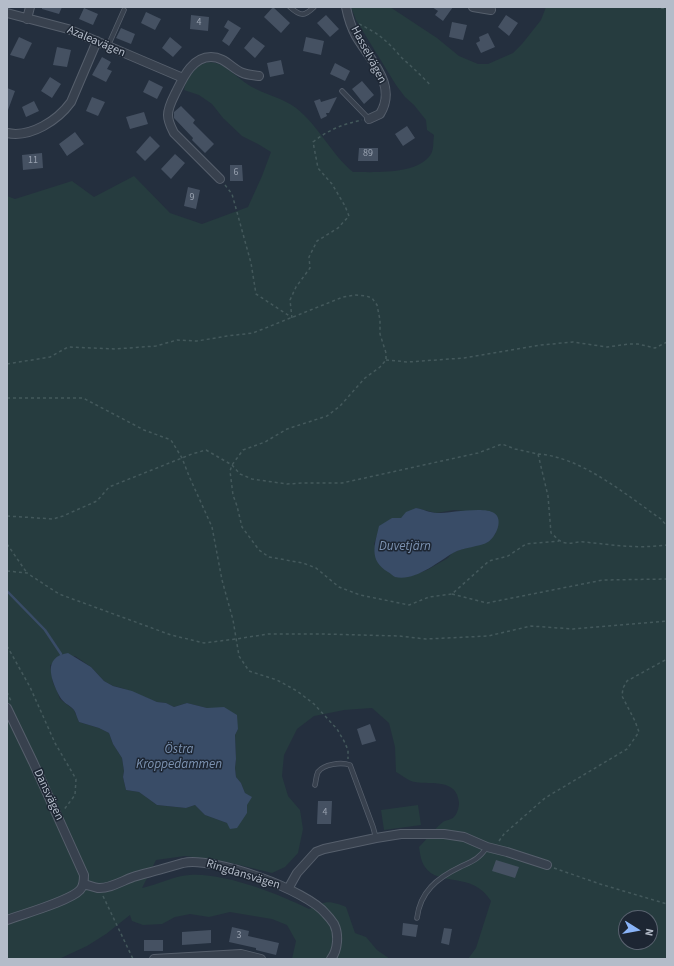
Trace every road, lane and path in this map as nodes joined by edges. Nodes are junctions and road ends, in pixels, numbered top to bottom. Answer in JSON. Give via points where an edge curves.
{"nodes":[{"id":1,"x":30,"y":7,"type":"edge"},
{"id":2,"x":290,"y":7,"type":"edge"},
{"id":3,"x":314,"y":7,"type":"edge"},
{"id":4,"x":346,"y":7,"type":"edge"},
{"id":5,"x":474,"y":7,"type":"edge"},
{"id":6,"x":655,"y":7,"type":"edge"},
{"id":7,"x":667,"y":9,"type":"edge"},
{"id":8,"x":124,"y":10,"type":"dead end"},
{"id":9,"x":491,"y":10,"type":"dead end"},
{"id":10,"x":7,"y":13,"type":"edge"},
{"id":11,"x":349,"y":18,"type":"junction"},
{"id":12,"x":27,"y":19,"type":"junction"},
{"id":13,"x":97,"y":41,"type":"junction"},
{"id":14,"x":108,"y":46,"type":"junction"},
{"id":15,"x":259,"y":76,"type":"dead end"},
{"id":16,"x":183,"y":78,"type":"junction"},
{"id":17,"x":431,"y":86,"type":"dead end"},
{"id":18,"x":342,"y":91,"type":"dead end"},
{"id":19,"x":369,"y":119,"type":"junction"},
{"id":20,"x":7,"y":133,"type":"edge"},
{"id":21,"x":220,"y":179,"type":"joint"},
{"id":22,"x":292,"y":318,"type":"junction"},
{"id":23,"x":667,"y":342,"type":"edge"},
{"id":24,"x":386,"y":360,"type":"junction"},
{"id":25,"x":7,"y":364,"type":"edge"},
{"id":26,"x":7,"y":398,"type":"edge"},
{"id":27,"x":538,"y":454,"type":"junction"},
{"id":28,"x":182,"y":458,"type":"junction"},
{"id":29,"x":232,"y":465,"type":"junction"},
{"id":30,"x":7,"y":516,"type":"edge"},
{"id":31,"x":667,"y":526,"type":"edge"},
{"id":32,"x":559,"y":541,"type":"junction"},
{"id":33,"x":7,"y":544,"type":"edge"},
{"id":34,"x":667,"y":545,"type":"edge"},
{"id":35,"x":7,"y":572,"type":"edge"},
{"id":36,"x":27,"y":573,"type":"junction"},
{"id":37,"x":667,"y":579,"type":"edge"},
{"id":38,"x":452,"y":594,"type":"junction"},
{"id":39,"x":667,"y":621,"type":"edge"},
{"id":40,"x":236,"y":639,"type":"junction"},
{"id":41,"x":7,"y":646,"type":"edge"},
{"id":42,"x":667,"y":659,"type":"edge"},
{"id":43,"x":7,"y":708,"type":"edge"},
{"id":44,"x":347,"y":764,"type":"junction"},
{"id":45,"x":315,"y":785,"type":"dead end"},
{"id":46,"x":62,"y":813,"type":"dead end"},
{"id":47,"x":376,"y":838,"type":"junction"},
{"id":48,"x":490,"y":848,"type":"junction"},
{"id":49,"x":547,"y":865,"type":"joint"},
{"id":50,"x":83,"y":884,"type":"junction"},
{"id":51,"x":99,"y":888,"type":"junction"},
{"id":52,"x":288,"y":889,"type":"junction"},
{"id":53,"x":667,"y":904,"type":"edge"},
{"id":54,"x":417,"y":918,"type":"dead end"},
{"id":55,"x":7,"y":920,"type":"edge"},
{"id":56,"x":133,"y":959,"type":"edge"},
{"id":57,"x":154,"y":959,"type":"edge"},
{"id":58,"x":261,"y":959,"type":"edge"},
{"id":59,"x":331,"y":959,"type":"edge"}],
"edges":[{"from":1,"to":12,"type":"street"},
{"from":2,"to":3,"type":"lane","via":[[303,15]]},
{"from":4,"to":11,"type":"street","name":"Hasselvägen"},
{"from":5,"to":9,"type":"street"},
{"from":6,"to":7,"type":"path"},
{"from":8,"to":14,"type":"lane"},
{"from":10,"to":12,"type":"street","name":"Azaleavägen"},
{"from":11,"to":17,"type":"path","via":[[374,31],[391,44]]},
{"from":11,"to":19,"type":"street","name":"Hasselvägen","via":[[356,35],[378,69],[387,92],[386,103],[380,114]]},
{"from":12,"to":13,"type":"street","name":"Azaleavägen","via":[[68,29]]},
{"from":13,"to":14,"type":"street","name":"Azaleavägen"},
{"from":13,"to":20,"type":"street","via":[[71,102],[65,110],[56,118],[33,130]]},
{"from":14,"to":16,"type":"street","name":"Azaleavägen"},
{"from":15,"to":16,"type":"street","via":[[243,73],[222,59],[212,57],[197,61]]},
{"from":16,"to":21,"type":"street","via":[[170,103],[169,124],[181,141]]},
{"from":18,"to":19,"type":"lane"},
{"from":19,"to":22,"type":"path","via":[[346,123],[325,132],[313,142],[318,168],[332,184],[349,216],[338,228],[317,241],[309,257],[310,268],[290,300]]},
{"from":21,"to":22,"type":"path","via":[[232,194],[251,262],[256,294]]},
{"from":22,"to":24,"type":"path","via":[[343,297],[356,295],[372,298],[377,305]]},
{"from":22,"to":25,"type":"path","via":[[253,333],[197,341],[177,340],[156,346],[115,349],[68,347],[50,357]]},
{"from":23,"to":24,"type":"path","via":[[655,348],[629,344],[607,346],[573,342],[464,358],[408,362]]},
{"from":24,"to":29,"type":"path","via":[[327,416],[287,429],[265,442],[243,450]]},
{"from":26,"to":28,"type":"path","via":[[83,398],[144,430],[171,440]]},
{"from":27,"to":29,"type":"path","via":[[502,444],[478,453],[342,483],[287,484],[252,479],[240,474]]},
{"from":27,"to":31,"type":"path","via":[[552,455],[596,474]]},
{"from":27,"to":32,"type":"path","via":[[548,496],[551,533]]},
{"from":28,"to":29,"type":"path","via":[[206,450]]},
{"from":28,"to":30,"type":"path","via":[[109,487],[97,501],[63,516],[53,519]]},
{"from":28,"to":40,"type":"path","via":[[212,527]]},
{"from":29,"to":38,"type":"path","via":[[230,471],[233,495],[242,527],[259,550],[269,557],[316,568],[339,587],[360,595],[409,605],[430,597]]},
{"from":32,"to":34,"type":"path","via":[[649,548]]},
{"from":32,"to":38,"type":"path","via":[[526,544],[508,556],[489,561]]},
{"from":33,"to":36,"type":"path"},
{"from":35,"to":36,"type":"path"},
{"from":36,"to":40,"type":"path","via":[[59,594],[171,635],[204,643]]},
{"from":37,"to":38,"type":"path","via":[[603,580],[487,603]]},
{"from":39,"to":40,"type":"path","via":[[573,628],[531,626],[488,636],[426,639],[399,636],[268,634]]},
{"from":40,"to":44,"type":"path","via":[[239,656],[249,671],[277,680],[314,704],[344,741],[348,750]]},
{"from":41,"to":46,"type":"path","via":[[30,687],[55,743],[76,779],[75,795]]},
{"from":42,"to":48,"type":"path","via":[[627,681],[623,688],[622,696],[639,732],[627,748],[545,798]]},
{"from":43,"to":50,"type":"street","name":"Dansvägen","via":[[82,867]]},
{"from":44,"to":45,"type":"lane","via":[[324,767],[316,776]]},
{"from":44,"to":47,"type":"lane","via":[[350,765]]},
{"from":47,"to":48,"type":"street","via":[[401,834],[444,834],[464,837]]},
{"from":47,"to":52,"type":"street","via":[[316,852],[297,873]]},
{"from":48,"to":49,"type":"street"},
{"from":48,"to":54,"type":"lane","via":[[477,860],[431,886],[420,903]]},
{"from":49,"to":53,"type":"path"},
{"from":50,"to":51,"type":"street"},
{"from":50,"to":55,"type":"street","via":[[80,891],[72,895]]},
{"from":51,"to":52,"type":"street","name":"Ringdansvägen","via":[[184,863],[200,862]]},
{"from":51,"to":56,"type":"path"},
{"from":52,"to":59,"type":"street","name":"Ringdansvägen","via":[[314,903],[334,924],[337,944]]},
{"from":57,"to":58,"type":"street","via":[[241,954]]}]}
